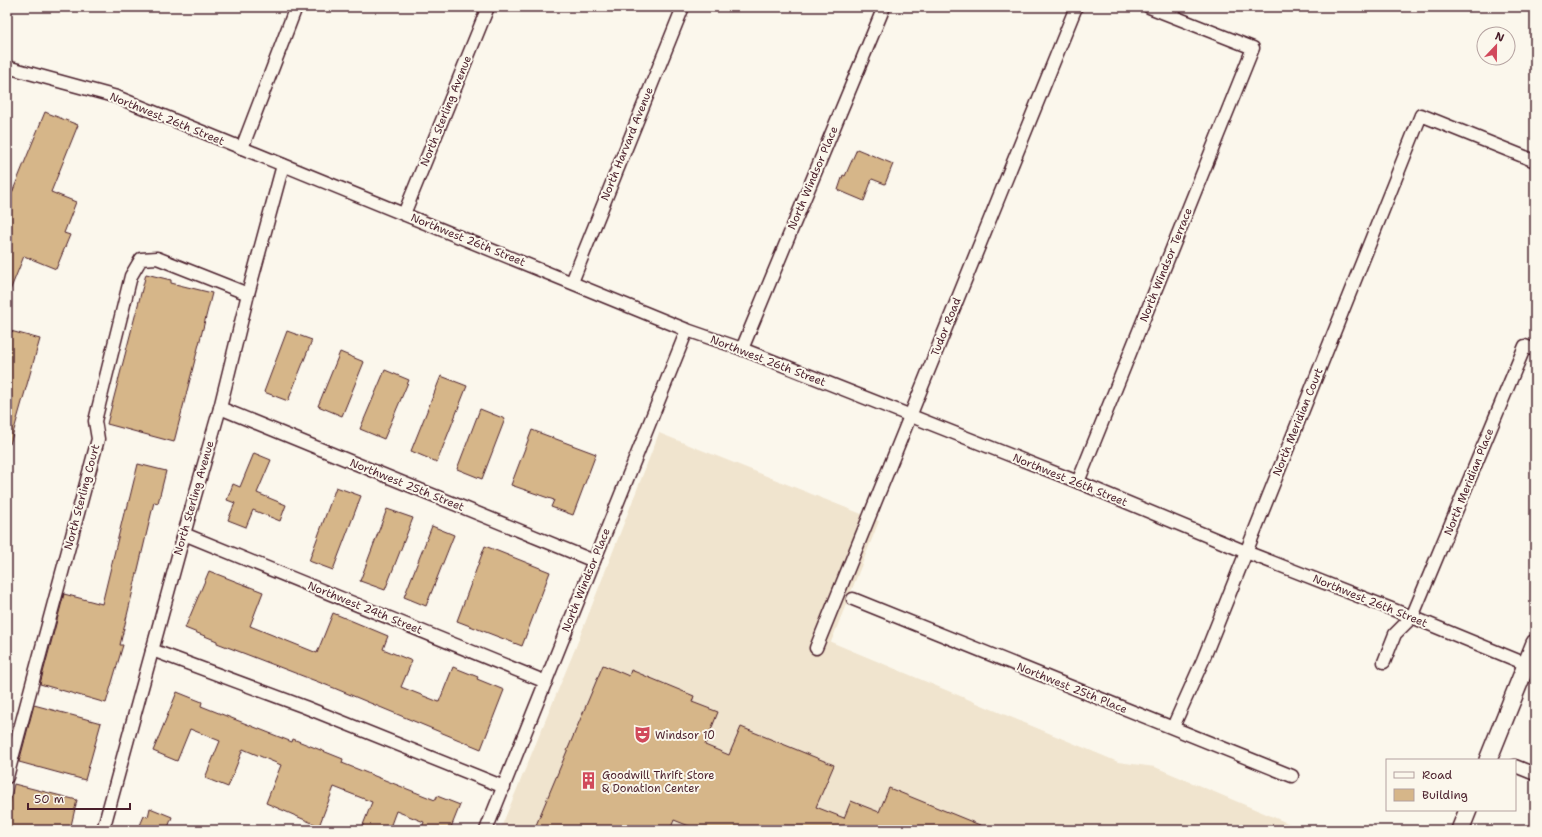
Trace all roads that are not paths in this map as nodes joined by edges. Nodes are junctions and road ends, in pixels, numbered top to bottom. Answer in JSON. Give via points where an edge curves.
{"nodes":[{"id":1,"x":296,"y":7,"type":"edge"},
{"id":2,"x":488,"y":7,"type":"edge"},
{"id":3,"x":683,"y":7,"type":"edge"},
{"id":4,"x":884,"y":7,"type":"edge"},
{"id":5,"x":1076,"y":7,"type":"edge"},
{"id":6,"x":1149,"y":7,"type":"edge"},
{"id":7,"x":7,"y":66,"type":"edge"},
{"id":8,"x":242,"y":148,"type":"junction"},
{"id":9,"x":1535,"y":161,"type":"edge"},
{"id":10,"x":283,"y":166,"type":"junction"},
{"id":11,"x":404,"y":214,"type":"junction"},
{"id":12,"x":572,"y":282,"type":"junction"},
{"id":13,"x":248,"y":294,"type":"junction"},
{"id":14,"x":688,"y":330,"type":"junction"},
{"id":15,"x":1530,"y":348,"type":"edge"},
{"id":16,"x":742,"y":349,"type":"junction"},
{"id":17,"x":220,"y":408,"type":"junction"},
{"id":18,"x":909,"y":416,"type":"junction"},
{"id":19,"x":1078,"y":482,"type":"junction"},
{"id":20,"x":184,"y":534,"type":"junction"},
{"id":21,"x":1246,"y":552,"type":"junction"},
{"id":22,"x":594,"y":561,"type":"junction"},
{"id":23,"x":853,"y":599,"type":"dead end"},
{"id":24,"x":1412,"y":617,"type":"junction"},
{"id":25,"x":1535,"y":642,"type":"edge"},
{"id":26,"x":816,"y":648,"type":"dead end"},
{"id":27,"x":152,"y":650,"type":"junction"},
{"id":28,"x":1384,"y":662,"type":"dead end"},
{"id":29,"x":1526,"y":664,"type":"junction"},
{"id":30,"x":546,"y":682,"type":"junction"},
{"id":31,"x":1173,"y":727,"type":"junction"},
{"id":32,"x":1492,"y":759,"type":"edge"},
{"id":33,"x":1516,"y":766,"type":"edge"},
{"id":34,"x":1535,"y":774,"type":"edge"},
{"id":35,"x":1292,"y":776,"type":"dead end"},
{"id":36,"x":7,"y":777,"type":"edge"},
{"id":37,"x":504,"y":787,"type":"junction"},
{"id":38,"x":1468,"y":811,"type":"edge"},
{"id":39,"x":102,"y":830,"type":"edge"},
{"id":40,"x":486,"y":830,"type":"edge"},
{"id":41,"x":1460,"y":830,"type":"edge"}],
"edges":[{"from":1,"to":8,"type":"street"},
{"from":2,"to":11,"type":"street","name":"North Sterling Avenue"},
{"from":3,"to":12,"type":"street","name":"North Harvard Avenue"},
{"from":4,"to":16,"type":"street","name":"North Windsor Place"},
{"from":5,"to":18,"type":"street","name":"Tudor Road"},
{"from":6,"to":19,"type":"street","name":"North Windsor Terrace","via":[[1254,48]]},
{"from":7,"to":8,"type":"street","name":"Northwest 26th Street","via":[[117,98]]},
{"from":8,"to":10,"type":"street","name":"Northwest 26th Street"},
{"from":9,"to":21,"type":"street","name":"North Meridian Court","via":[[1421,115]]},
{"from":10,"to":11,"type":"street","name":"Northwest 26th Street"},
{"from":10,"to":13,"type":"street","name":"North Sterling Avenue"},
{"from":11,"to":12,"type":"street","name":"Northwest 26th Street"},
{"from":12,"to":14,"type":"street","name":"Northwest 26th Street"},
{"from":13,"to":17,"type":"street","name":"North Sterling Avenue"},
{"from":13,"to":36,"type":"street","name":"North Sterling Court","via":[[157,258],[141,258],[131,276],[95,420],[98,439]]},
{"from":14,"to":16,"type":"street","name":"Northwest 26th Street"},
{"from":14,"to":22,"type":"street","name":"North Windsor Place"},
{"from":15,"to":24,"type":"street","name":"North Meridian Place"},
{"from":16,"to":18,"type":"street","name":"Northwest 26th Street"},
{"from":17,"to":20,"type":"street","name":"North Sterling Avenue"},
{"from":17,"to":22,"type":"street","name":"Northwest 25th Street"},
{"from":18,"to":19,"type":"street","name":"Northwest 26th Street"},
{"from":18,"to":26,"type":"street","name":"Tudor Road"},
{"from":19,"to":21,"type":"street","name":"Northwest 26th Street"},
{"from":20,"to":27,"type":"street","name":"North Sterling Avenue"},
{"from":20,"to":30,"type":"street","name":"Northwest 24th Street"},
{"from":21,"to":24,"type":"street","name":"Northwest 26th Street"},
{"from":21,"to":31,"type":"street","name":"North Meridian Court"},
{"from":22,"to":30,"type":"street","name":"North Windsor Place"},
{"from":23,"to":31,"type":"street","name":"Northwest 25th Place","via":[[1150,720]]},
{"from":24,"to":28,"type":"street","via":[[1395,634]]},
{"from":24,"to":29,"type":"street","name":"Northwest 26th Street"},
{"from":25,"to":29,"type":"main road"},
{"from":27,"to":37,"type":"street","via":[[305,707]]},
{"from":27,"to":39,"type":"street","name":"North Sterling Avenue"},
{"from":29,"to":32,"type":"main road"},
{"from":30,"to":37,"type":"street","name":"North Windsor Place"},
{"from":31,"to":35,"type":"street","name":"Northwest 25th Place"},
{"from":33,"to":34,"type":"street"},
{"from":37,"to":40,"type":"street","name":"North Windsor Place"},
{"from":38,"to":41,"type":"main road"}]}
